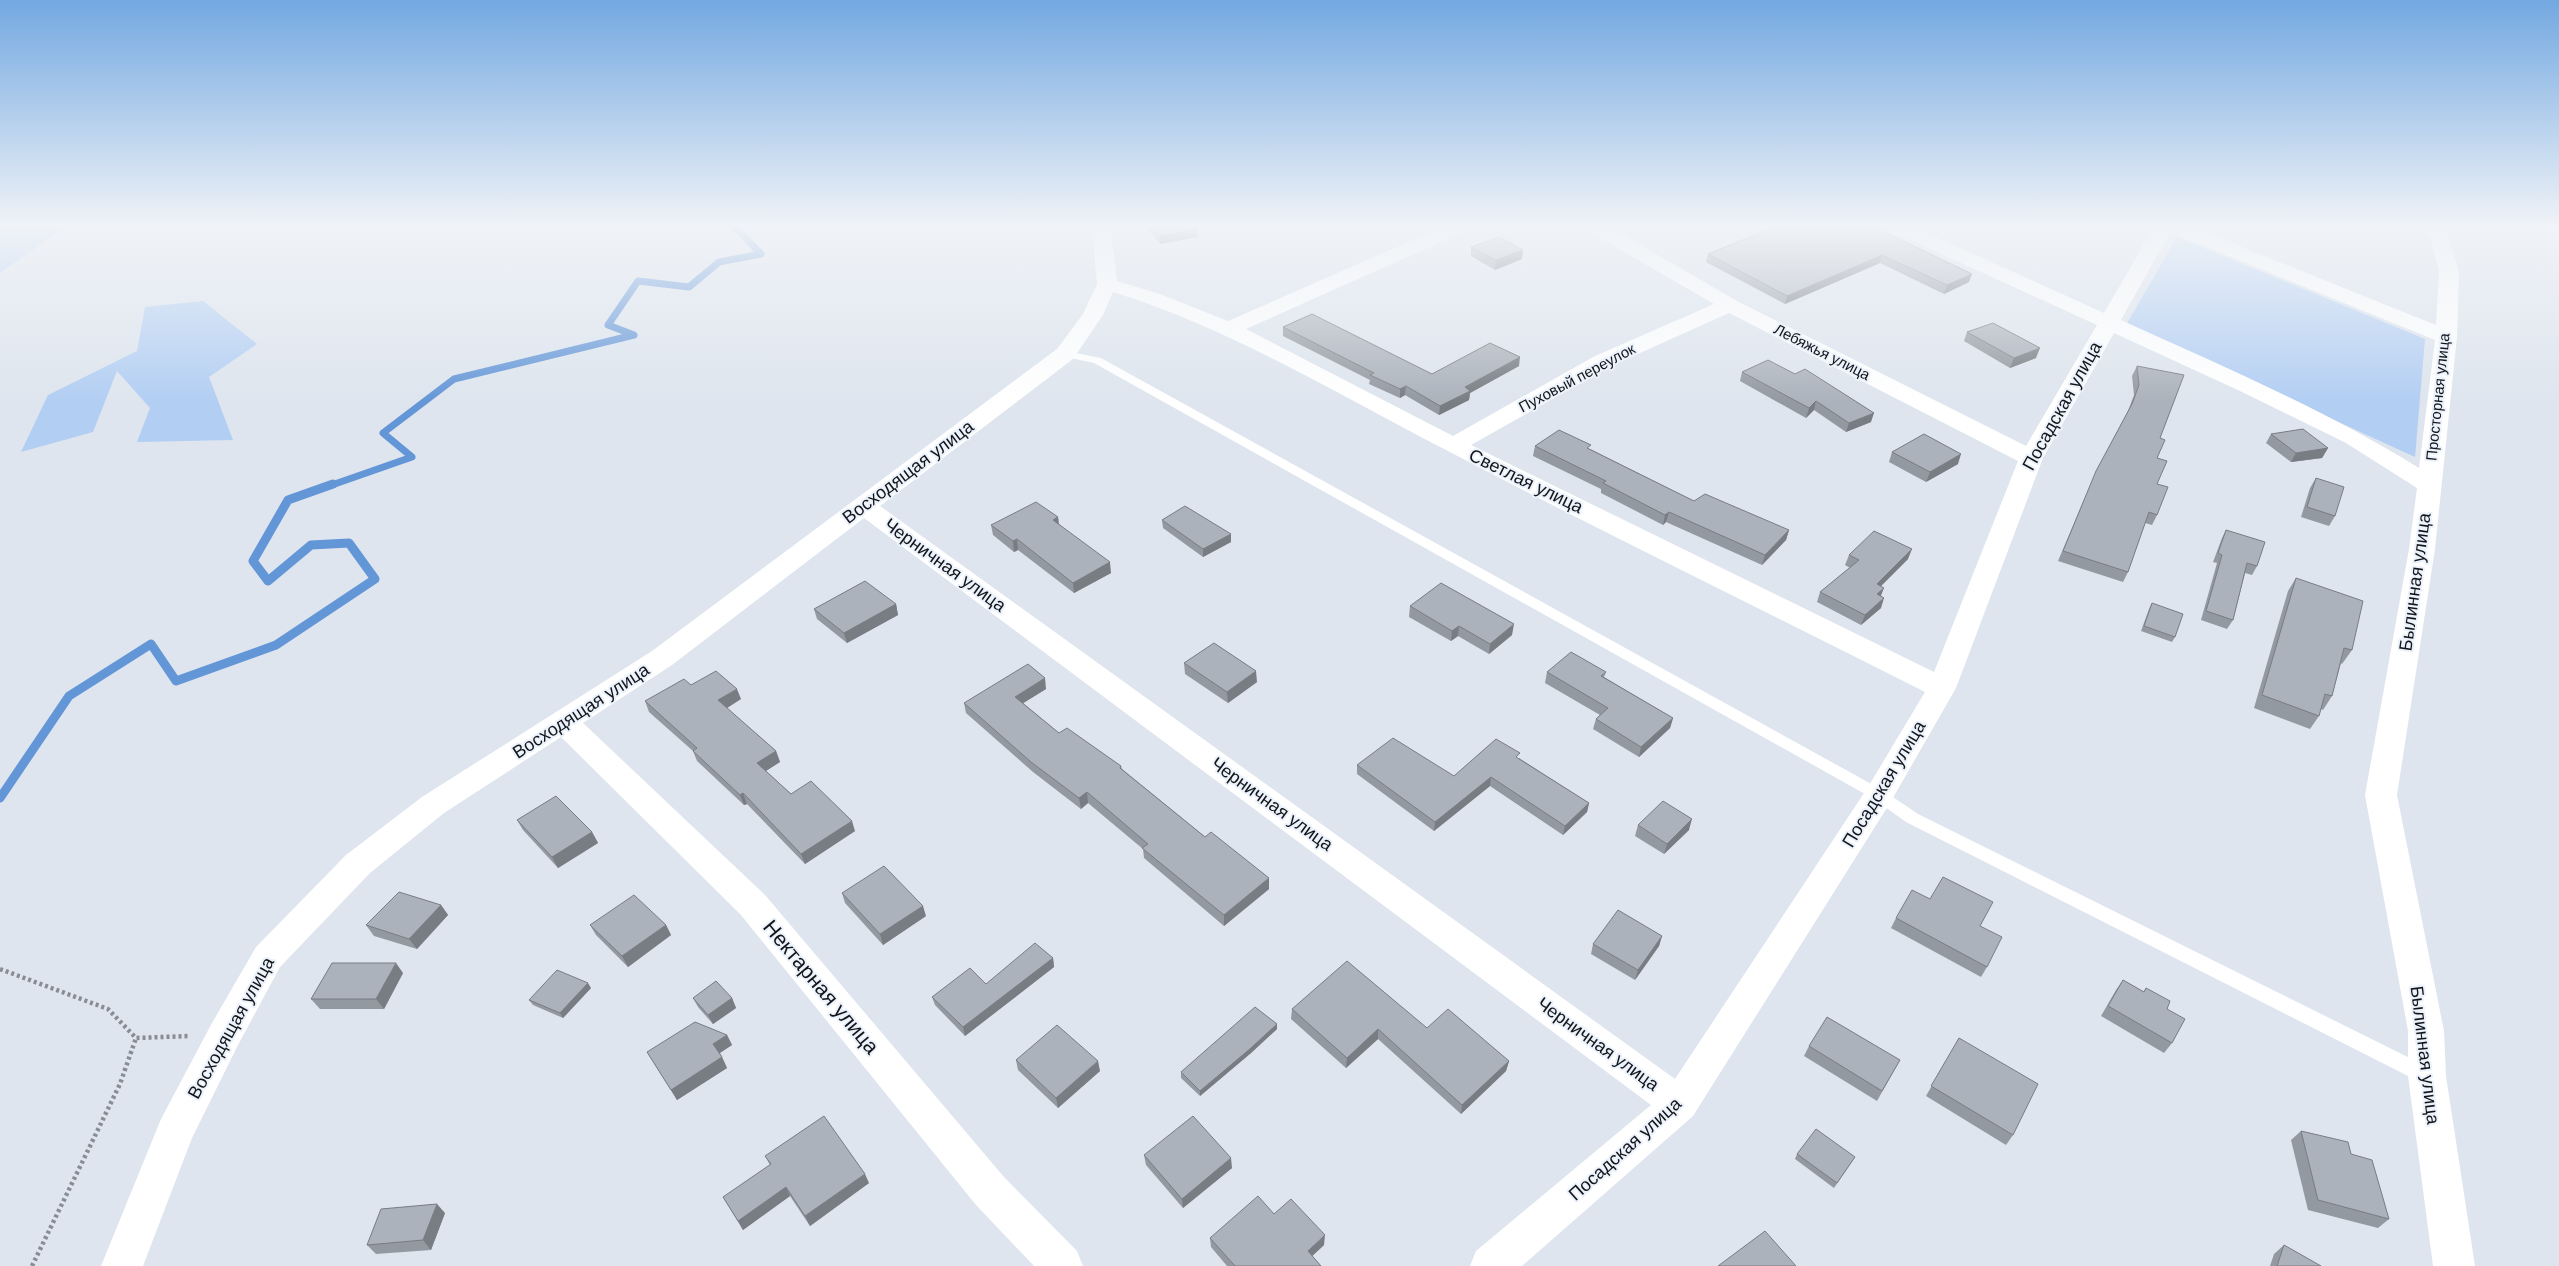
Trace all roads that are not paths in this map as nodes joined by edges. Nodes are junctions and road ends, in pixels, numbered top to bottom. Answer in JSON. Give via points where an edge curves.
{"nodes":[{"id":1,"x":1107,"y":284,"type":"joint"},
{"id":2,"x":1329,"y":284,"type":"edge"},
{"id":3,"x":1694,"y":284,"type":"edge"},
{"id":4,"x":2024,"y":284,"type":"edge"},
{"id":5,"x":2130,"y":284,"type":"edge"},
{"id":6,"x":2316,"y":284,"type":"edge"},
{"id":7,"x":2448,"y":284,"type":"edge"},
{"id":8,"x":1730,"y":305,"type":"junction"},
{"id":9,"x":2108,"y":322,"type":"junction"},
{"id":10,"x":1230,"y":328,"type":"junction"},
{"id":11,"x":2446,"y":337,"type":"junction"},
{"id":12,"x":1065,"y":354,"type":"junction"},
{"id":13,"x":1454,"y":445,"type":"junction"},
{"id":14,"x":2030,"y":458,"type":"junction"},
{"id":15,"x":2428,"y":485,"type":"junction"},
{"id":16,"x":863,"y":505,"type":"junction"},
{"id":17,"x":1942,"y":688,"type":"junction"},
{"id":18,"x":565,"y":723,"type":"junction"},
{"id":19,"x":1880,"y":795,"type":"junction"},
{"id":20,"x":2427,"y":1076,"type":"junction"},
{"id":21,"x":1680,"y":1104,"type":"junction"},
{"id":22,"x":122,"y":1266,"type":"edge"},
{"id":23,"x":1062,"y":1266,"type":"edge"},
{"id":24,"x":1492,"y":1266,"type":"edge"},
{"id":25,"x":2454,"y":1266,"type":"edge"}],
"edges":[{"from":1,"to":10,"type":"street","name":"Светлая улица","via":[[1146,294]]},
{"from":1,"to":12,"type":"street","name":"Восходящая улица","via":[[1093,315]]},
{"from":2,"to":10,"type":"street"},
{"from":3,"to":8,"type":"street","name":"Лебяжья улица"},
{"from":4,"to":9,"type":"street"},
{"from":5,"to":9,"type":"street","name":"Посадская улица"},
{"from":6,"to":11,"type":"street"},
{"from":7,"to":11,"type":"street","name":"Просторная улица"},
{"from":8,"to":13,"type":"street","name":"Пуховый переулок","via":[[1602,361]]},
{"from":8,"to":14,"type":"street","name":"Лебяжья улица"},
{"from":9,"to":14,"type":"street","name":"Посадская улица"},
{"from":9,"to":15,"type":"street","via":[[2354,438]]},
{"from":10,"to":13,"type":"street","name":"Светлая улица"},
{"from":11,"to":15,"type":"street","name":"Просторная улица"},
{"from":12,"to":16,"type":"street","name":"Восходящая улица"},
{"from":12,"to":19,"type":"lane","via":[[1097,360]]},
{"from":13,"to":17,"type":"street","name":"Светлая улица"},
{"from":14,"to":17,"type":"street","name":"Посадская улица"},
{"from":15,"to":20,"type":"street","name":"Былинная улица","via":[[2422,549],[2380,795],[2426,1030]]},
{"from":16,"to":18,"type":"street","name":"Восходящая улица","via":[[662,658]]},
{"from":16,"to":21,"type":"street","name":"Черничная улица"},
{"from":17,"to":19,"type":"street","name":"Посадская улица"},
{"from":18,"to":22,"type":"street","name":"Восходящая улица","via":[[433,806],[358,864],[268,956],[175,1132]]},
{"from":18,"to":23,"type":"street","name":"Нектарная улица","via":[[753,906],[990,1191]]},
{"from":19,"to":20,"type":"lane","via":[[1912,818]]},
{"from":19,"to":21,"type":"street","name":"Посадская улица"},
{"from":20,"to":25,"type":"street","name":"Былинная улица"},
{"from":21,"to":24,"type":"street","name":"Посадская улица"}]}
